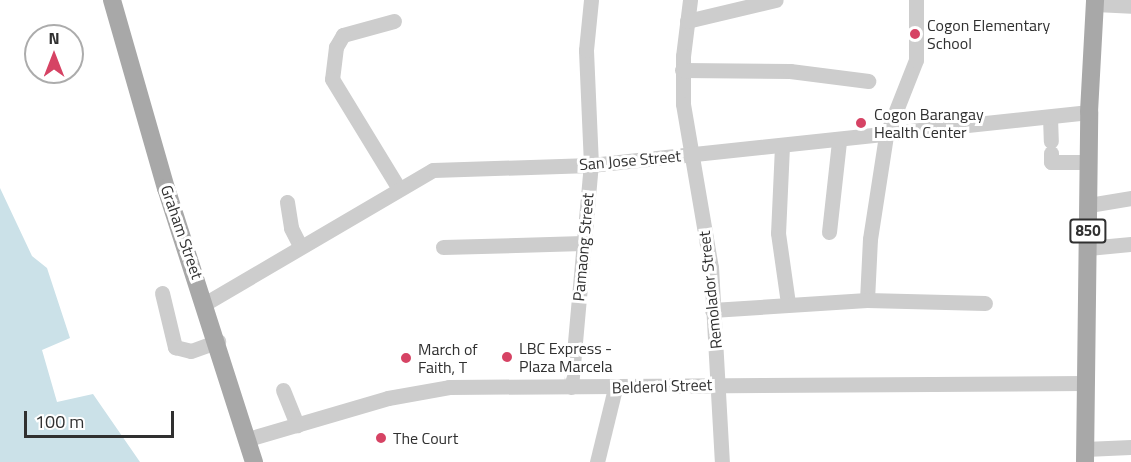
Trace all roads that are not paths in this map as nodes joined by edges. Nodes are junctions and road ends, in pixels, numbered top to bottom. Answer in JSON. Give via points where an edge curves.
{"nodes":[{"id":1,"x":112,"y":0,"type":"edge"},
{"id":2,"x":591,"y":0,"type":"edge"},
{"id":3,"x":690,"y":0,"type":"edge"},
{"id":4,"x":776,"y":0,"type":"edge"},
{"id":5,"x":916,"y":0,"type":"edge"},
{"id":6,"x":1095,"y":2,"type":"edge"},
{"id":7,"x":1131,"y":6,"type":"edge"},
{"id":8,"x":394,"y":21,"type":"dead end"},
{"id":9,"x":687,"y":21,"type":"junction"},
{"id":10,"x":682,"y":70,"type":"junction"},
{"id":11,"x":868,"y":81,"type":"dead end"},
{"id":12,"x":1089,"y":112,"type":"junction"},
{"id":13,"x":1050,"y":117,"type":"junction"},
{"id":14,"x":886,"y":136,"type":"junction"},
{"id":15,"x":839,"y":141,"type":"junction"},
{"id":16,"x":782,"y":146,"type":"junction"},
{"id":17,"x":690,"y":155,"type":"junction"},
{"id":18,"x":1089,"y":162,"type":"junction"},
{"id":19,"x":591,"y":165,"type":"junction"},
{"id":20,"x":398,"y":187,"type":"junction"},
{"id":21,"x":1131,"y":198,"type":"edge"},
{"id":22,"x":287,"y":202,"type":"dead end"},
{"id":23,"x":1089,"y":205,"type":"junction"},
{"id":24,"x":829,"y":232,"type":"dead end"},
{"id":25,"x":583,"y":243,"type":"junction"},
{"id":26,"x":1131,"y":244,"type":"edge"},
{"id":27,"x":300,"y":246,"type":"junction"},
{"id":28,"x":443,"y":248,"type":"dead end"},
{"id":29,"x":1088,"y":248,"type":"junction"},
{"id":30,"x":162,"y":293,"type":"dead end"},
{"id":31,"x":867,"y":300,"type":"junction"},
{"id":32,"x":206,"y":303,"type":"junction"},
{"id":33,"x":788,"y":303,"type":"junction"},
{"id":34,"x":985,"y":303,"type":"dead end"},
{"id":35,"x":712,"y":309,"type":"junction"},
{"id":36,"x":218,"y":341,"type":"junction"},
{"id":37,"x":1084,"y":383,"type":"junction"},
{"id":38,"x":718,"y":384,"type":"junction"},
{"id":39,"x":571,"y":387,"type":"junction"},
{"id":40,"x":615,"y":388,"type":"junction"},
{"id":41,"x":283,"y":390,"type":"dead end"},
{"id":42,"x":297,"y":424,"type":"junction"},
{"id":43,"x":248,"y":439,"type":"junction"},
{"id":44,"x":1131,"y":447,"type":"edge"},
{"id":45,"x":1085,"y":455,"type":"edge"},
{"id":46,"x":254,"y":462,"type":"edge"},
{"id":47,"x":597,"y":462,"type":"edge"},
{"id":48,"x":722,"y":462,"type":"edge"}],
"edges":[{"from":1,"to":32,"type":"main road","name":"Graham Street","via":[[166,188]]},
{"from":2,"to":19,"type":"street","name":"Pamaong Street","via":[[586,50]]},
{"from":3,"to":9,"type":"street","name":"Remolador Street"},
{"from":4,"to":9,"type":"street"},
{"from":5,"to":14,"type":"street","via":[[916,60]]},
{"from":6,"to":7,"type":"street"},
{"from":6,"to":12,"type":"main road","number":"850"},
{"from":8,"to":20,"type":"street","via":[[343,35],[336,47],[332,79]]},
{"from":9,"to":10,"type":"street","name":"Remolador Street"},
{"from":10,"to":11,"type":"street","via":[[790,70]]},
{"from":10,"to":17,"type":"street","name":"Remolador Street"},
{"from":12,"to":13,"type":"street","name":"San Jose Street"},
{"from":12,"to":18,"type":"main road","number":"850"},
{"from":13,"to":14,"type":"street","name":"San Jose Street"},
{"from":13,"to":18,"type":"street","via":[[1051,162]]},
{"from":14,"to":15,"type":"street","name":"San Jose Street"},
{"from":14,"to":31,"type":"street","via":[[870,239]]},
{"from":15,"to":16,"type":"street","name":"San Jose Street"},
{"from":15,"to":24,"type":"street"},
{"from":16,"to":17,"type":"street","name":"San Jose Street"},
{"from":16,"to":33,"type":"street","via":[[778,233]]},
{"from":17,"to":19,"type":"street","name":"San Jose Street"},
{"from":17,"to":35,"type":"street","name":"Remolador Street","via":[[711,267]]},
{"from":18,"to":23,"type":"main road","number":"850"},
{"from":19,"to":20,"type":"street","name":"San Jose Street","via":[[433,170]]},
{"from":19,"to":25,"type":"street","name":"Pamaong Street"},
{"from":20,"to":27,"type":"street","name":"San Jose Street"},
{"from":21,"to":23,"type":"street"},
{"from":22,"to":27,"type":"street","via":[[291,228]]},
{"from":23,"to":29,"type":"main road","number":"850"},
{"from":25,"to":28,"type":"street"},
{"from":25,"to":39,"type":"street","name":"Pamaong Street"},
{"from":26,"to":29,"type":"street"},
{"from":27,"to":32,"type":"street","name":"San Jose Street"},
{"from":29,"to":37,"type":"main road","number":"850"},
{"from":30,"to":36,"type":"street","via":[[175,347],[191,351]]},
{"from":31,"to":33,"type":"street"},
{"from":31,"to":34,"type":"street"},
{"from":32,"to":36,"type":"main road","name":"Graham Street"},
{"from":33,"to":35,"type":"street"},
{"from":35,"to":38,"type":"street","name":"Remolador Street"},
{"from":36,"to":43,"type":"main road","name":"Graham Street"},
{"from":37,"to":38,"type":"street","name":"Belderol Street"},
{"from":37,"to":45,"type":"main road","number":"850"},
{"from":38,"to":40,"type":"street","name":"Belderol Street"},
{"from":38,"to":48,"type":"street","name":"Remolador Street"},
{"from":39,"to":40,"type":"street","name":"Belderol Street"},
{"from":39,"to":42,"type":"street","name":"Belderol Street","via":[[449,387],[388,398]]},
{"from":40,"to":47,"type":"street"},
{"from":41,"to":42,"type":"street"},
{"from":42,"to":43,"type":"street","name":"Belderol Street"},
{"from":43,"to":46,"type":"main road","name":"Graham Street"},
{"from":44,"to":45,"type":"street"}]}
